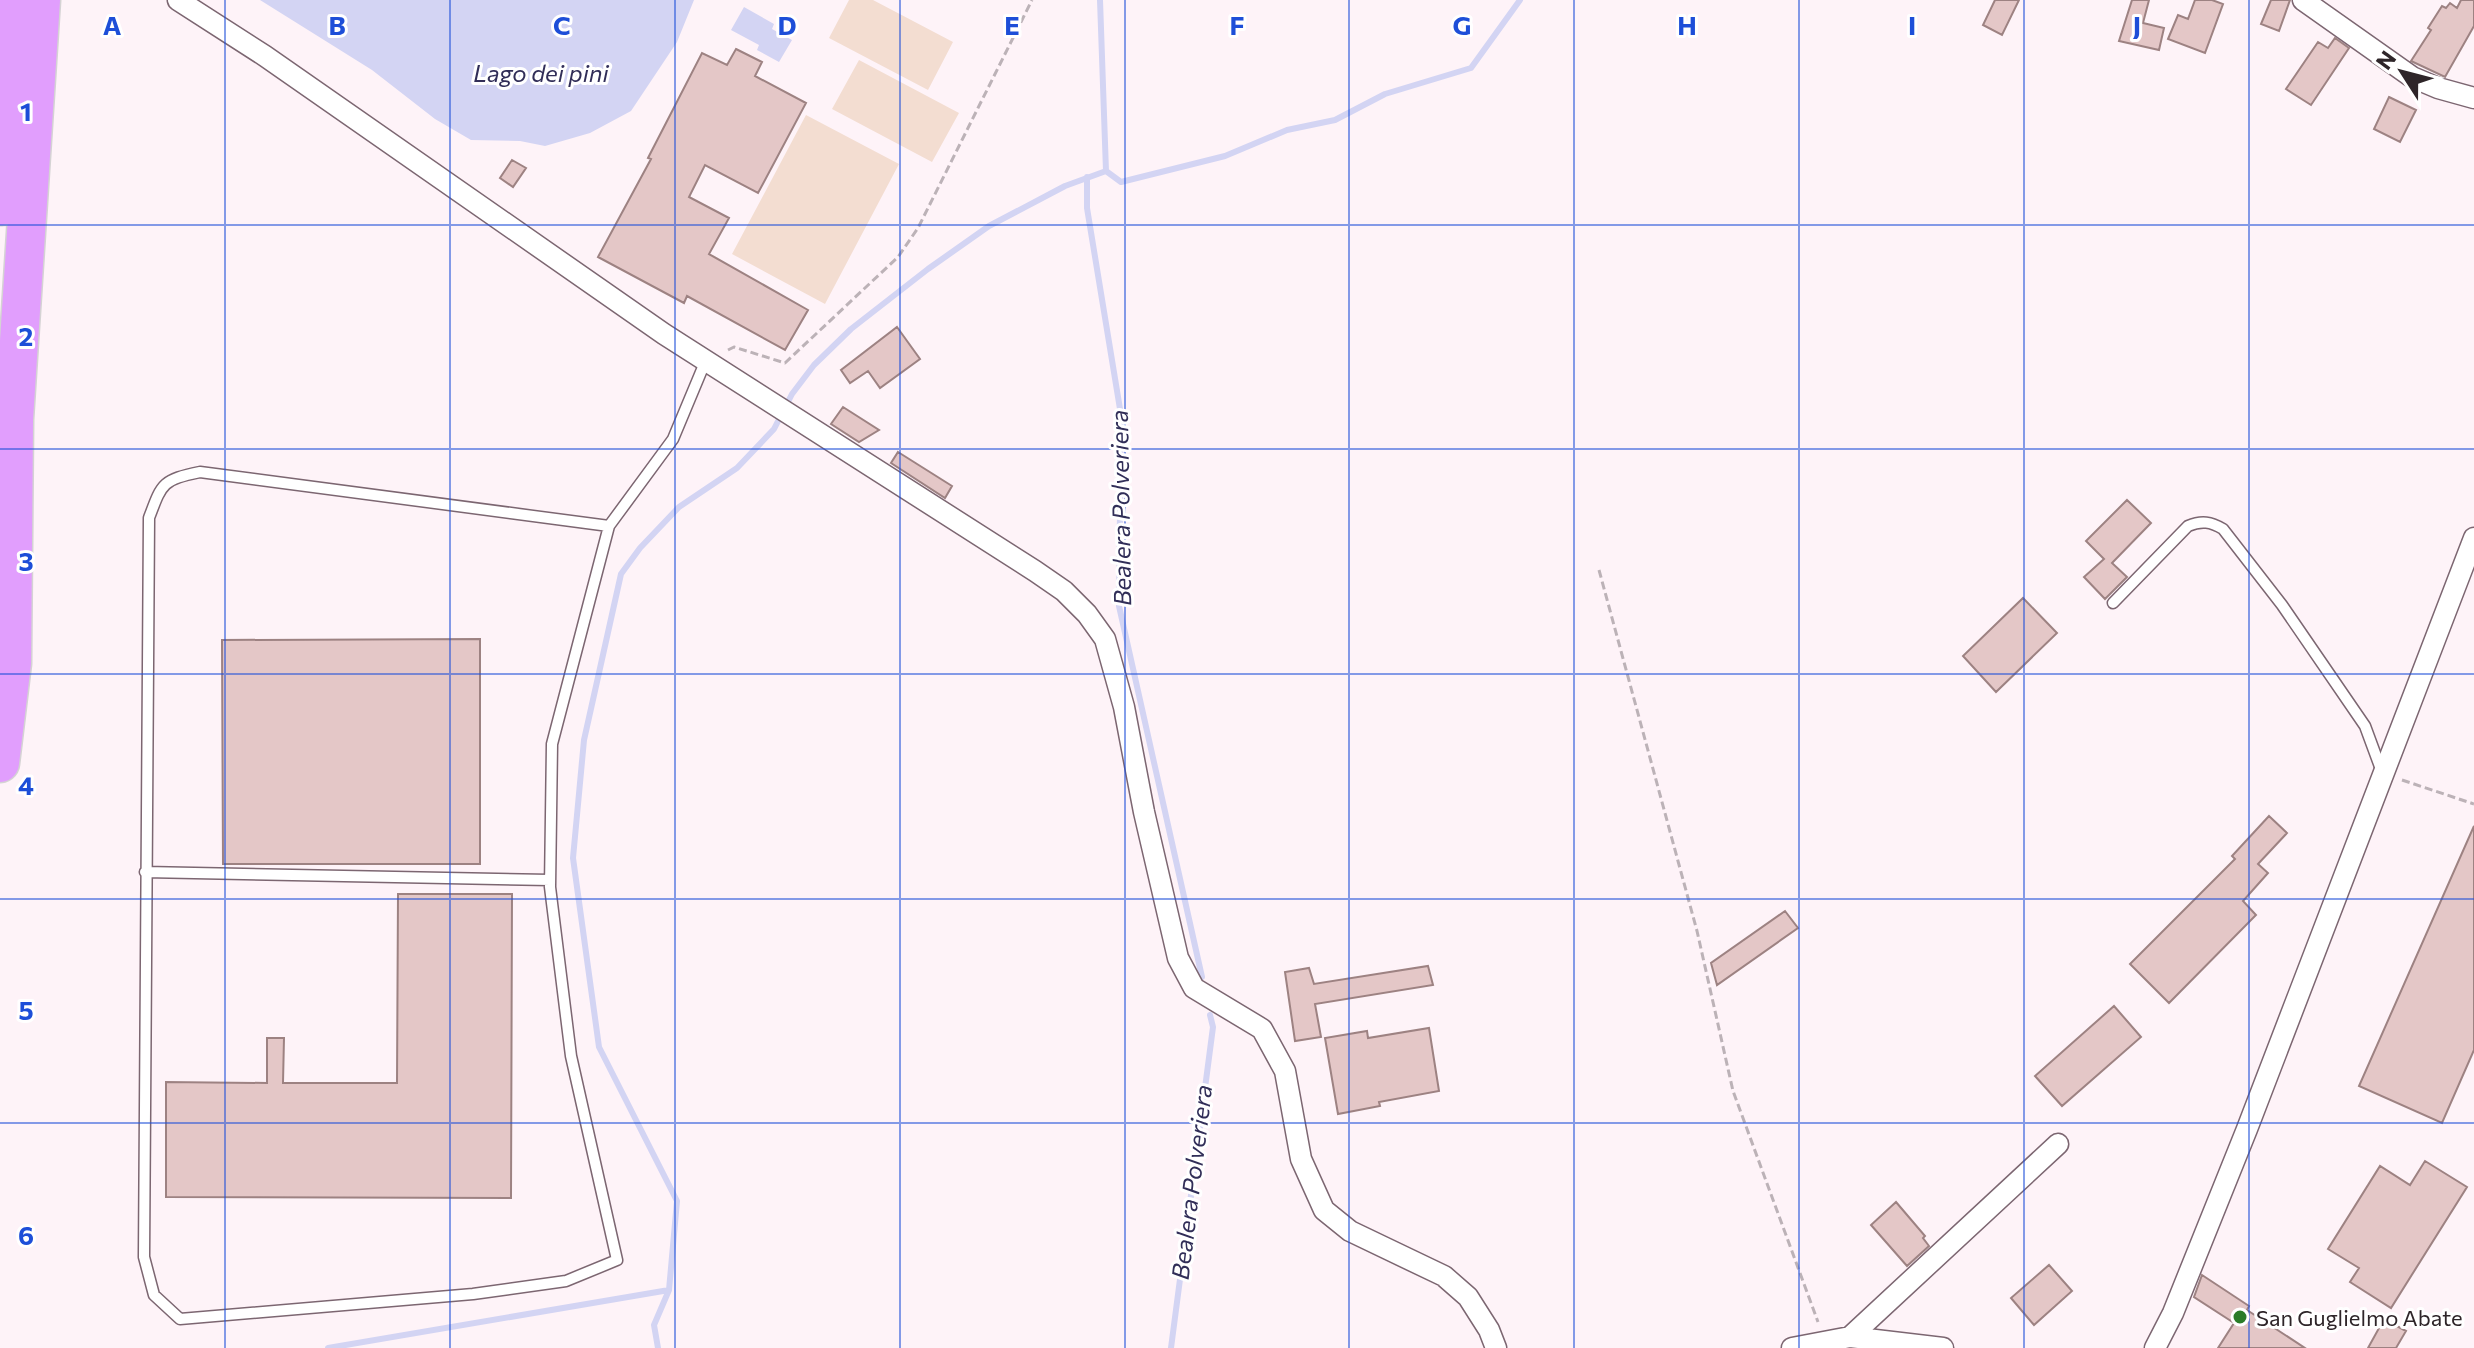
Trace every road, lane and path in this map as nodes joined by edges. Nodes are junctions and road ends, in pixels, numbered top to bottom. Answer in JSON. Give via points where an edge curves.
{"nodes":[{"id":1,"x":4,"y":0,"type":"edge"},
{"id":2,"x":41,"y":0,"type":"edge"},
{"id":3,"x":178,"y":0,"type":"edge"},
{"id":4,"x":1032,"y":0,"type":"edge"},
{"id":5,"x":2303,"y":0,"type":"edge"},
{"id":6,"x":2474,"y":98,"type":"edge"},
{"id":7,"x":706,"y":360,"type":"junction"},
{"id":8,"x":0,"y":453,"type":"edge"},
{"id":9,"x":609,"y":526,"type":"junction"},
{"id":10,"x":2474,"y":538,"type":"edge"},
{"id":11,"x":1599,"y":570,"type":"dead end"},
{"id":12,"x":2113,"y":603,"type":"dead end"},
{"id":13,"x":0,"y":763,"type":"edge"},
{"id":14,"x":2383,"y":774,"type":"junction"},
{"id":15,"x":2474,"y":804,"type":"edge"},
{"id":16,"x":145,"y":872,"type":"junction"},
{"id":17,"x":550,"y":880,"type":"junction"},
{"id":18,"x":2058,"y":1144,"type":"dead end"},
{"id":19,"x":1850,"y":1337,"type":"junction"},
{"id":20,"x":1808,"y":1345,"type":"edge"},
{"id":21,"x":1496,"y":1348,"type":"edge"},
{"id":22,"x":1943,"y":1348,"type":"edge"},
{"id":23,"x":2155,"y":1348,"type":"edge"}],
"edges":[{"from":1,"to":8,"type":"highway"},
{"from":2,"to":13,"type":"highway","via":[[14,419],[12,663]]},
{"from":3,"to":7,"type":"street"},
{"from":4,"to":7,"type":"path","via":[[918,228],[898,257],[785,363],[734,347]]},
{"from":5,"to":6,"type":"street","via":[[2412,77]]},
{"from":7,"to":9,"type":"lane","via":[[673,439]]},
{"from":7,"to":21,"type":"street","via":[[1035,571],[1087,614],[1105,639],[1178,958],[1194,988],[1262,1029],[1285,1071],[1301,1159],[1324,1210],[1350,1231],[1444,1276],[1468,1297]]},
{"from":9,"to":16,"type":"lane","via":[[200,472],[172,478],[159,490],[149,518]]},
{"from":9,"to":17,"type":"lane","via":[[552,744]]},
{"from":10,"to":14,"type":"street"},
{"from":11,"to":20,"type":"path","via":[[1697,931],[1733,1091]]},
{"from":12,"to":14,"type":"lane","via":[[2188,526],[2212,522],[2223,529],[2365,726]]},
{"from":14,"to":15,"type":"path"},
{"from":14,"to":23,"type":"street","via":[[2241,1143]]},
{"from":16,"to":17,"type":"lane"},
{"from":16,"to":17,"type":"lane","via":[[144,1257],[154,1295],[180,1319],[473,1294],[566,1281],[617,1260],[571,1056]]},
{"from":18,"to":19,"type":"street"},
{"from":19,"to":20,"type":"street"},
{"from":19,"to":22,"type":"street"}]}
